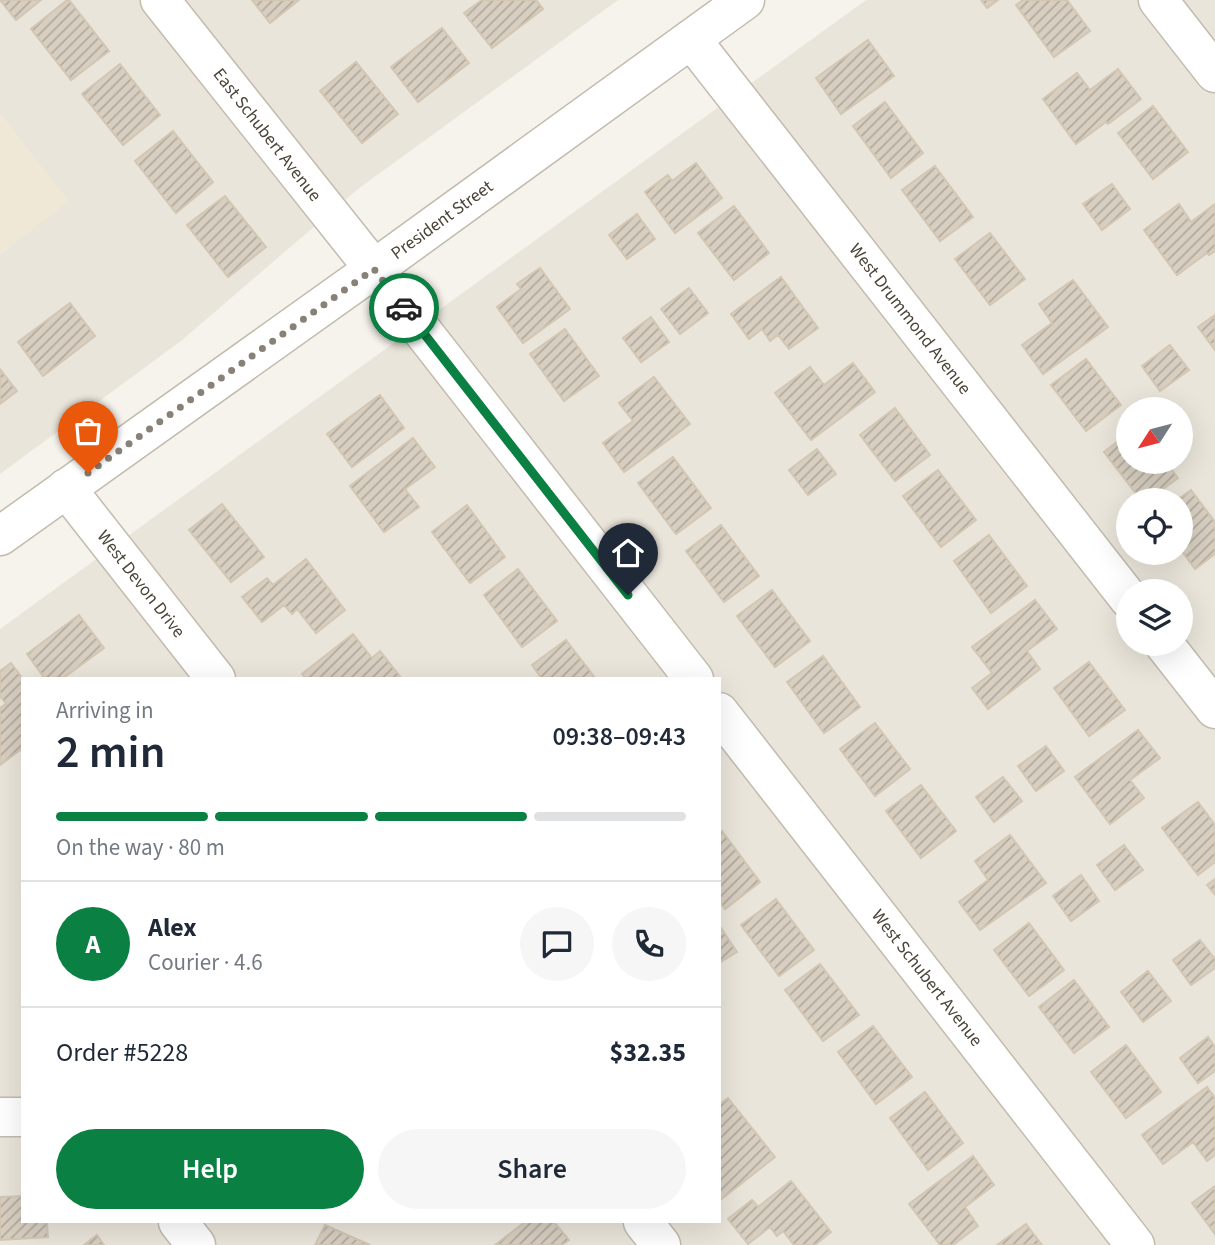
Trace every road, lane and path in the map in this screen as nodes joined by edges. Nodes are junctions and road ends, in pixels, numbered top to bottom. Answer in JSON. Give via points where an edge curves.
{"nodes":[{"id":1,"x":160,"y":0,"type":"edge"},
{"id":2,"x":745,"y":0,"type":"edge"},
{"id":3,"x":1158,"y":0,"type":"edge"},
{"id":4,"x":691,"y":39,"type":"junction"},
{"id":5,"x":1215,"y":73,"type":"edge"},
{"id":6,"x":374,"y":269,"type":"junction"},
{"id":7,"x":66,"y":488,"type":"junction"},
{"id":8,"x":0,"y":536,"type":"edge"},
{"id":9,"x":1116,"y":582,"type":"edge"},
{"id":10,"x":1173,"y":656,"type":"edge"},
{"id":11,"x":214,"y":677,"type":"edge"},
{"id":12,"x":692,"y":677,"type":"edge"},
{"id":13,"x":1215,"y":709,"type":"edge"},
{"id":14,"x":721,"y":715,"type":"edge"},
{"id":15,"x":0,"y":1116,"type":"edge"},
{"id":16,"x":21,"y":1116,"type":"edge"},
{"id":17,"x":179,"y":1223,"type":"edge"},
{"id":18,"x":644,"y":1223,"type":"edge"},
{"id":19,"x":196,"y":1245,"type":"edge"},
{"id":20,"x":662,"y":1245,"type":"edge"},
{"id":21,"x":1135,"y":1245,"type":"edge"}],
"edges":[{"from":1,"to":6,"type":"street","name":"East Schubert Avenue"},
{"from":2,"to":4,"type":"street","name":"President Street"},
{"from":3,"to":5,"type":"street"},
{"from":4,"to":6,"type":"street","name":"President Street"},
{"from":4,"to":9,"type":"street","name":"West Drummond Avenue"},
{"from":6,"to":7,"type":"street","name":"President Street"},
{"from":6,"to":12,"type":"street"},
{"from":7,"to":8,"type":"street","name":"President Street"},
{"from":7,"to":11,"type":"street","name":"West Devon Drive"},
{"from":10,"to":13,"type":"street"},
{"from":14,"to":21,"type":"street","name":"West Schubert Avenue"},
{"from":15,"to":16,"type":"street"},
{"from":17,"to":19,"type":"street"},
{"from":18,"to":20,"type":"street"}]}
